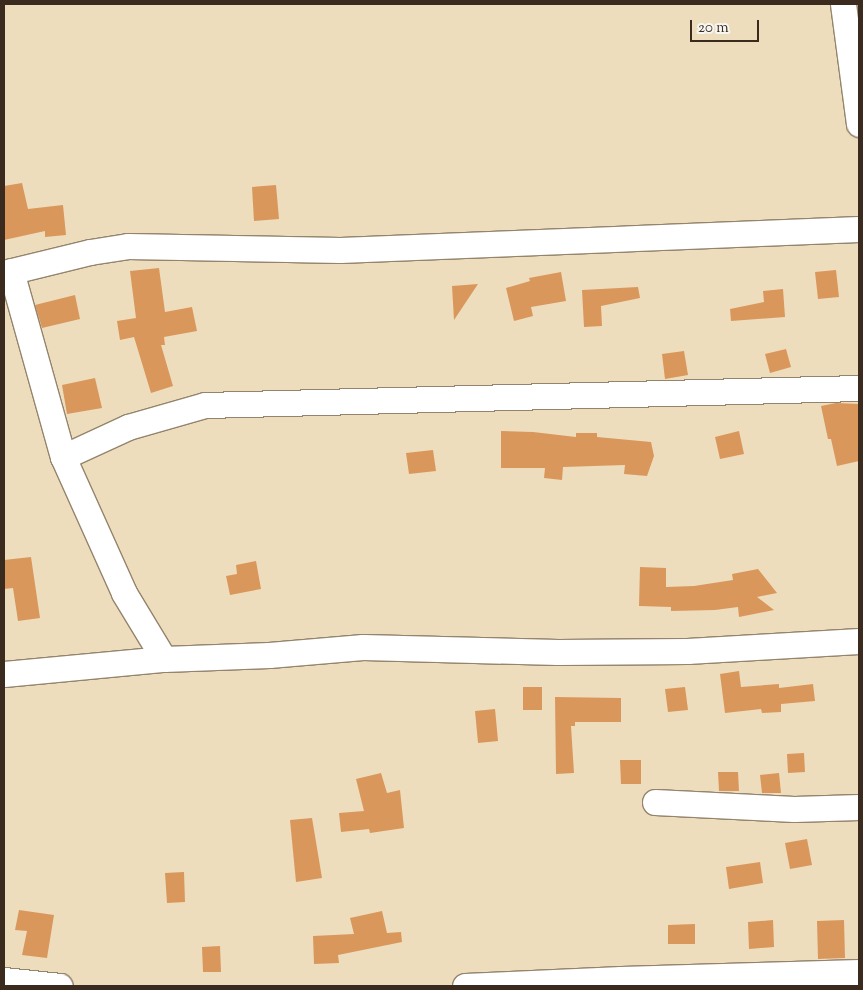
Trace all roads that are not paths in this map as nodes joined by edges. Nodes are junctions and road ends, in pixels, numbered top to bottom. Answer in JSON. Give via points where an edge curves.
{"nodes":[{"id":1,"x":843,"y":4,"type":"edge"},
{"id":2,"x":859,"y":124,"type":"edge"},
{"id":3,"x":859,"y":229,"type":"edge"},
{"id":4,"x":7,"y":272,"type":"edge"},
{"id":5,"x":859,"y":388,"type":"edge"},
{"id":6,"x":63,"y":457,"type":"junction"},
{"id":7,"x":859,"y":641,"type":"edge"},
{"id":8,"x":164,"y":659,"type":"junction"},
{"id":9,"x":4,"y":674,"type":"edge"},
{"id":10,"x":655,"y":802,"type":"dead end"},
{"id":11,"x":859,"y":807,"type":"edge"},
{"id":12,"x":859,"y":972,"type":"edge"},
{"id":13,"x":4,"y":980,"type":"edge"},
{"id":14,"x":60,"y":986,"type":"edge"},
{"id":15,"x":465,"y":986,"type":"edge"}],
"edges":[{"from":1,"to":2,"type":"street"},
{"from":3,"to":4,"type":"street","via":[[340,250],[128,246]]},
{"from":4,"to":6,"type":"street"},
{"from":5,"to":6,"type":"street","via":[[205,404],[128,427]]},
{"from":6,"to":8,"type":"street","via":[[124,593]]},
{"from":7,"to":8,"type":"street","via":[[687,651],[363,647]]},
{"from":8,"to":9,"type":"street"},
{"from":10,"to":11,"type":"street","via":[[794,809]]},
{"from":12,"to":15,"type":"street"},
{"from":13,"to":14,"type":"street"}]}
